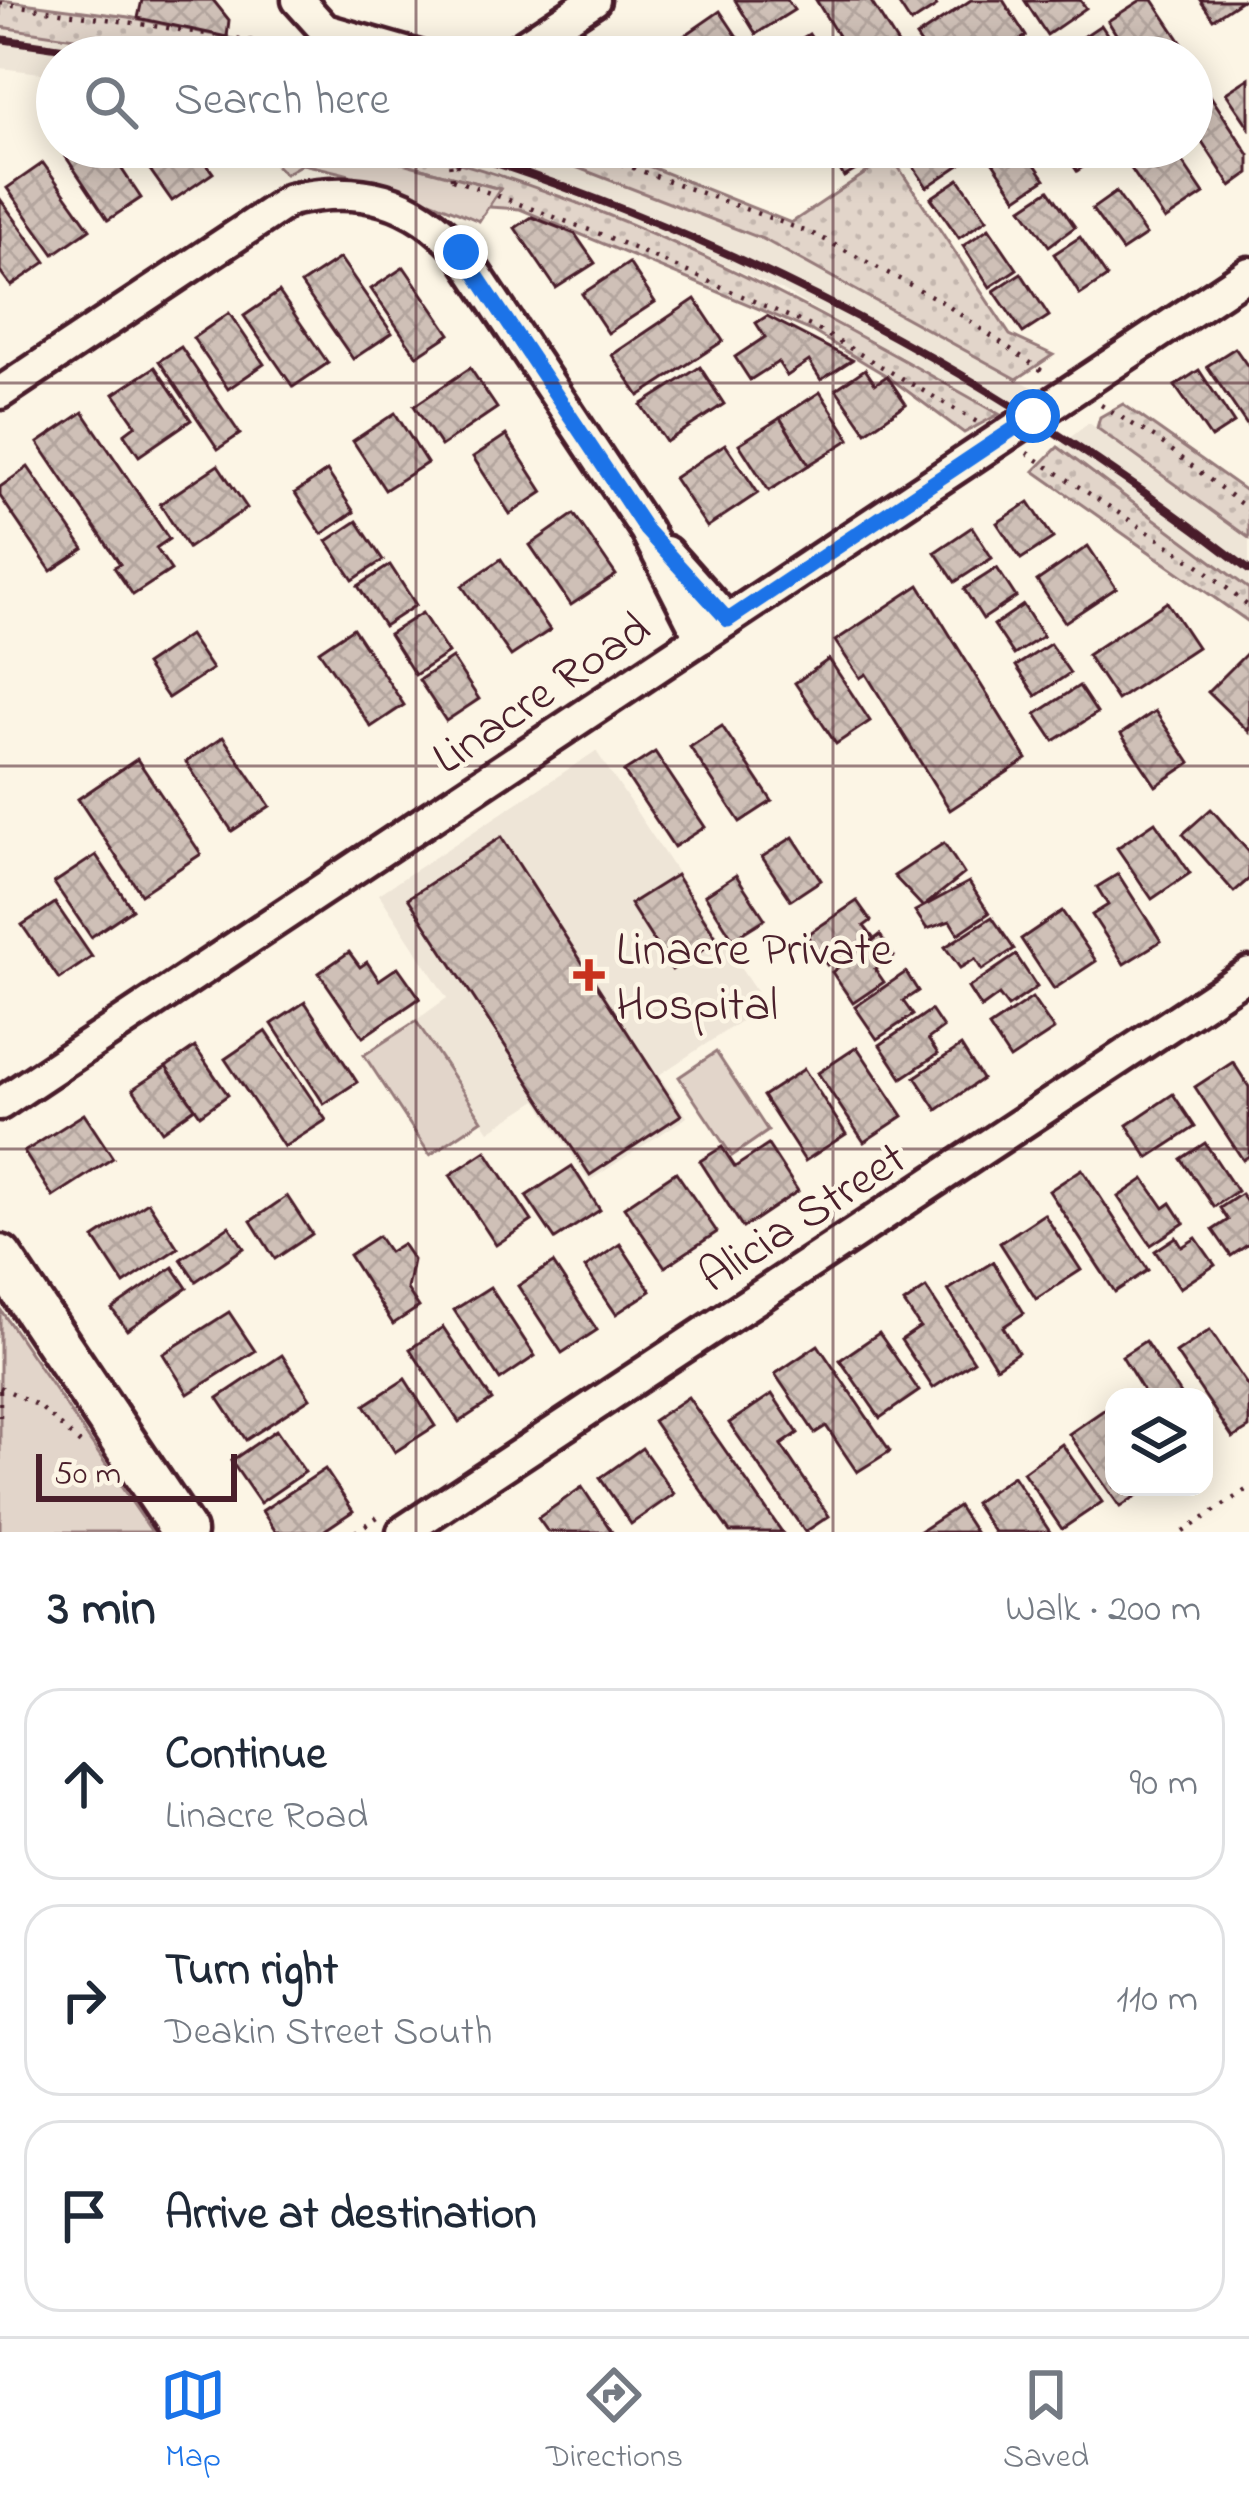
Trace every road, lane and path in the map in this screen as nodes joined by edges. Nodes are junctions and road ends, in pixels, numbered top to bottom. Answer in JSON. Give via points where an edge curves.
{"nodes":[{"id":1,"x":298,"y":0,"type":"edge"},
{"id":2,"x":594,"y":0,"type":"edge"},
{"id":3,"x":0,"y":3,"type":"edge"},
{"id":4,"x":220,"y":36,"type":"edge"},
{"id":5,"x":346,"y":36,"type":"edge"},
{"id":6,"x":539,"y":36,"type":"edge"},
{"id":7,"x":450,"y":168,"type":"edge"},
{"id":8,"x":633,"y":168,"type":"edge"},
{"id":9,"x":1249,"y":273,"type":"edge"},
{"id":10,"x":1072,"y":391,"type":"junction"},
{"id":11,"x":0,"y":394,"type":"edge"},
{"id":12,"x":1002,"y":436,"type":"junction"},
{"id":13,"x":1249,"y":510,"type":"edge"},
{"id":14,"x":646,"y":530,"type":"junction"},
{"id":15,"x":1249,"y":607,"type":"edge"},
{"id":16,"x":728,"y":620,"type":"junction"},
{"id":17,"x":701,"y":638,"type":"junction"},
{"id":18,"x":1249,"y":973,"type":"edge"},
{"id":19,"x":0,"y":1104,"type":"edge"},
{"id":20,"x":0,"y":1257,"type":"edge"},
{"id":21,"x":0,"y":1389,"type":"edge"},
{"id":22,"x":0,"y":1425,"type":"edge"},
{"id":23,"x":90,"y":1453,"type":"dead end"},
{"id":24,"x":1249,"y":1488,"type":"edge"},
{"id":25,"x":184,"y":1532,"type":"edge"},
{"id":26,"x":403,"y":1532,"type":"edge"},
{"id":27,"x":1183,"y":1532,"type":"edge"}],
"edges":[{"from":1,"to":5,"type":"street","via":[[325,30]]},
{"from":2,"to":6,"type":"street"},
{"from":3,"to":4,"type":"path"},
{"from":7,"to":12,"type":"path","via":[[452,179],[815,328]]},
{"from":8,"to":10,"type":"path","via":[[816,235],[939,301]]},
{"from":9,"to":10,"type":"street","name":"Linacre Road"},
{"from":10,"to":12,"type":"street","name":"Linacre Road"},
{"from":10,"to":13,"type":"path","via":[[1145,431]]},
{"from":11,"to":14,"type":"street","via":[[290,200],[367,194],[439,227]]},
{"from":12,"to":15,"type":"path"},
{"from":12,"to":16,"type":"street","name":"Linacre Road"},
{"from":14,"to":16,"type":"street"},
{"from":14,"to":17,"type":"street"},
{"from":16,"to":17,"type":"street","name":"Linacre Road"},
{"from":17,"to":19,"type":"street","name":"Linacre Road"},
{"from":18,"to":26,"type":"street","name":"Alicia Street"},
{"from":20,"to":25,"type":"main road"},
{"from":21,"to":22,"type":"path"},
{"from":21,"to":23,"type":"path","via":[[39,1406]]},
{"from":24,"to":27,"type":"path"}]}
